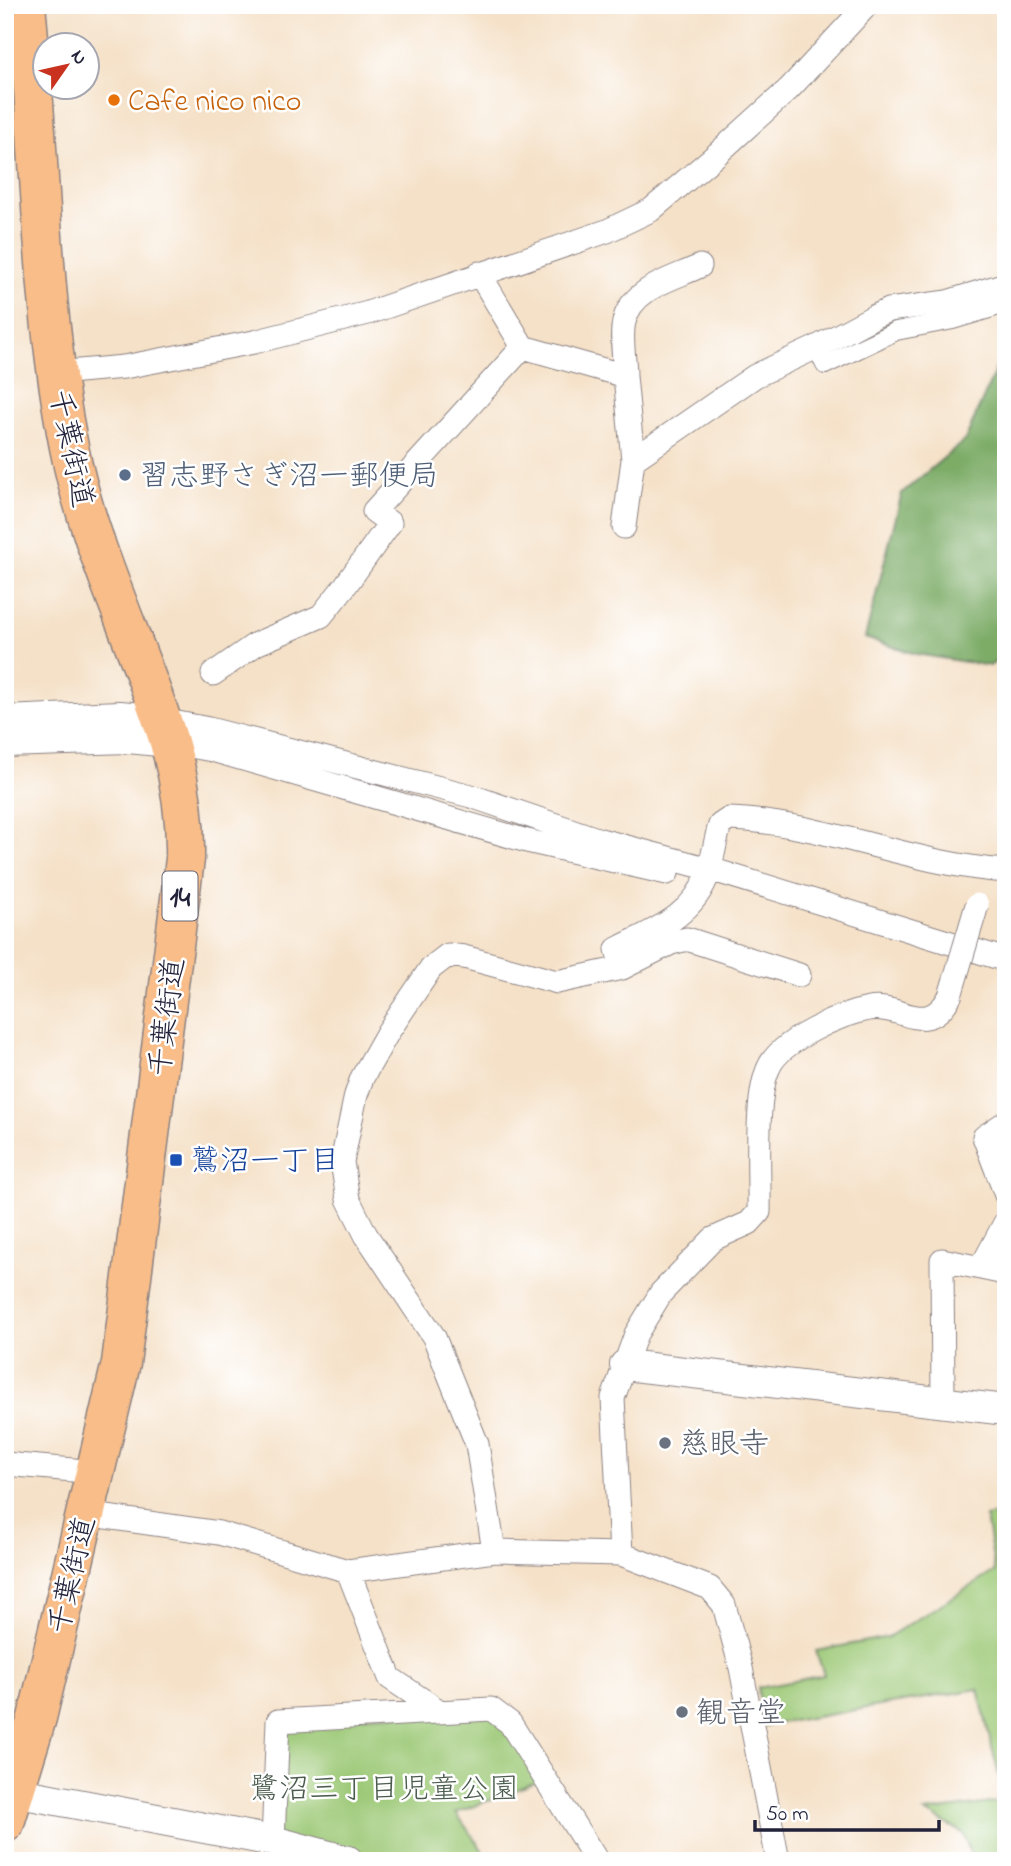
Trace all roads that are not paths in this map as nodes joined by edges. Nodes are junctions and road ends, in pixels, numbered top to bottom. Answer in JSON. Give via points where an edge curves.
{"nodes":[{"id":1,"x":26,"y":5,"type":"edge"},
{"id":2,"x":867,"y":5,"type":"edge"},
{"id":3,"x":18,"y":51,"type":"edge"},
{"id":4,"x":700,"y":266,"type":"dead end"},
{"id":5,"x":479,"y":273,"type":"junction"},
{"id":6,"x":1006,"y":284,"type":"edge"},
{"id":7,"x":1006,"y":304,"type":"edge"},
{"id":8,"x":523,"y":347,"type":"junction"},
{"id":9,"x":817,"y":347,"type":"junction"},
{"id":10,"x":57,"y":373,"type":"junction"},
{"id":11,"x":625,"y":376,"type":"junction"},
{"id":12,"x":632,"y":460,"type":"junction"},
{"id":13,"x":624,"y":527,"type":"dead end"},
{"id":14,"x":213,"y":674,"type":"dead end"},
{"id":15,"x":5,"y":721,"type":"edge"},
{"id":16,"x":166,"y":731,"type":"junction"},
{"id":17,"x":5,"y":742,"type":"edge"},
{"id":18,"x":996,"y":871,"type":"edge"},
{"id":19,"x":707,"y":876,"type":"junction"},
{"id":20,"x":1006,"y":960,"type":"edge"},
{"id":21,"x":622,"y":968,"type":"junction"},
{"id":22,"x":1006,"y":973,"type":"edge"},
{"id":23,"x":799,"y":975,"type":"dead end"},
{"id":24,"x":1006,"y":1122,"type":"edge"},
{"id":25,"x":1006,"y":1195,"type":"edge"},
{"id":26,"x":1006,"y":1221,"type":"edge"},
{"id":27,"x":981,"y":1268,"type":"junction"},
{"id":28,"x":1006,"y":1276,"type":"edge"},
{"id":29,"x":625,"y":1365,"type":"junction"},
{"id":30,"x":943,"y":1401,"type":"junction"},
{"id":31,"x":1006,"y":1410,"type":"edge"},
{"id":32,"x":5,"y":1464,"type":"edge"},
{"id":33,"x":96,"y":1472,"type":"junction"},
{"id":34,"x":85,"y":1514,"type":"junction"},
{"id":35,"x":494,"y":1551,"type":"junction"},
{"id":36,"x":621,"y":1555,"type":"junction"},
{"id":37,"x":348,"y":1571,"type":"junction"},
{"id":38,"x":439,"y":1711,"type":"junction"},
{"id":39,"x":10,"y":1807,"type":"edge"},
{"id":40,"x":273,"y":1842,"type":"junction"},
{"id":41,"x":348,"y":1861,"type":"edge"},
{"id":42,"x":597,"y":1861,"type":"edge"},
{"id":43,"x":778,"y":1861,"type":"edge"}],
"edges":[{"from":1,"to":3,"type":"highway","name":"千葉街道","number":"14"},
{"from":2,"to":5,"type":"street","via":[[789,89],[651,210],[607,232]]},
{"from":3,"to":10,"type":"highway","name":"千葉街道","number":"14"},
{"from":4,"to":11,"type":"street","via":[[639,295],[631,305],[624,322]]},
{"from":5,"to":8,"type":"street"},
{"from":5,"to":10,"type":"street","via":[[368,313],[254,342],[124,367]]},
{"from":6,"to":9,"type":"street","via":[[947,302],[889,310]]},
{"from":7,"to":9,"type":"street","via":[[896,331],[825,365]]},
{"from":8,"to":11,"type":"street"},
{"from":8,"to":14,"type":"street","via":[[374,511],[390,523],[321,616],[256,644]]},
{"from":9,"to":12,"type":"street","via":[[755,376]]},
{"from":10,"to":16,"type":"highway","name":"千葉街道","number":"14","via":[[82,504]]},
{"from":11,"to":12,"type":"street"},
{"from":12,"to":13,"type":"street"},
{"from":15,"to":16,"type":"street","via":[[120,716]]},
{"from":16,"to":17,"type":"street","via":[[128,738]]},
{"from":16,"to":19,"type":"street","via":[[209,729],[471,796]]},
{"from":16,"to":33,"type":"highway","name":"千葉街道","number":"14","via":[[179,778],[185,859],[121,1363]]},
{"from":18,"to":19,"type":"street","via":[[815,830],[729,819],[720,825]]},
{"from":18,"to":29,"type":"street","bridge":true,"via":[[977,905],[943,1009],[912,1018],[871,1008],[808,1033],[780,1052],[769,1066],[761,1093],[759,1212],[749,1223],[713,1239],[661,1293],[636,1334]]},
{"from":19,"to":20,"type":"street"},
{"from":19,"to":21,"type":"street","via":[[698,898],[674,920],[617,949]]},
{"from":19,"to":22,"type":"street"},
{"from":21,"to":23,"type":"street","via":[[687,939]]},
{"from":21,"to":35,"type":"street","via":[[557,982],[448,955],[431,968],[388,1032],[356,1095],[342,1162],[348,1199],[366,1236],[434,1337],[477,1444]]},
{"from":24,"to":25,"type":"street","via":[[984,1137]]},
{"from":26,"to":27,"type":"street"},
{"from":27,"to":28,"type":"street"},
{"from":27,"to":30,"type":"street","via":[[942,1260]]},
{"from":29,"to":30,"type":"street"},
{"from":29,"to":36,"type":"street","via":[[613,1398]]},
{"from":30,"to":31,"type":"street"},
{"from":32,"to":33,"type":"street"},
{"from":33,"to":34,"type":"highway","name":"千葉街道","number":"14"},
{"from":34,"to":37,"type":"street","via":[[219,1534]]},
{"from":34,"to":39,"type":"highway","name":"千葉街道","number":"14","via":[[37,1718]]},
{"from":35,"to":36,"type":"street"},
{"from":35,"to":37,"type":"street"},
{"from":36,"to":43,"type":"street","via":[[709,1588],[724,1605],[741,1668]]},
{"from":37,"to":38,"type":"street","via":[[390,1678]]},
{"from":38,"to":40,"type":"street","via":[[278,1721]]},
{"from":38,"to":42,"type":"street","via":[[491,1709],[510,1723]]},
{"from":39,"to":40,"type":"street"},
{"from":40,"to":41,"type":"street"}]}
